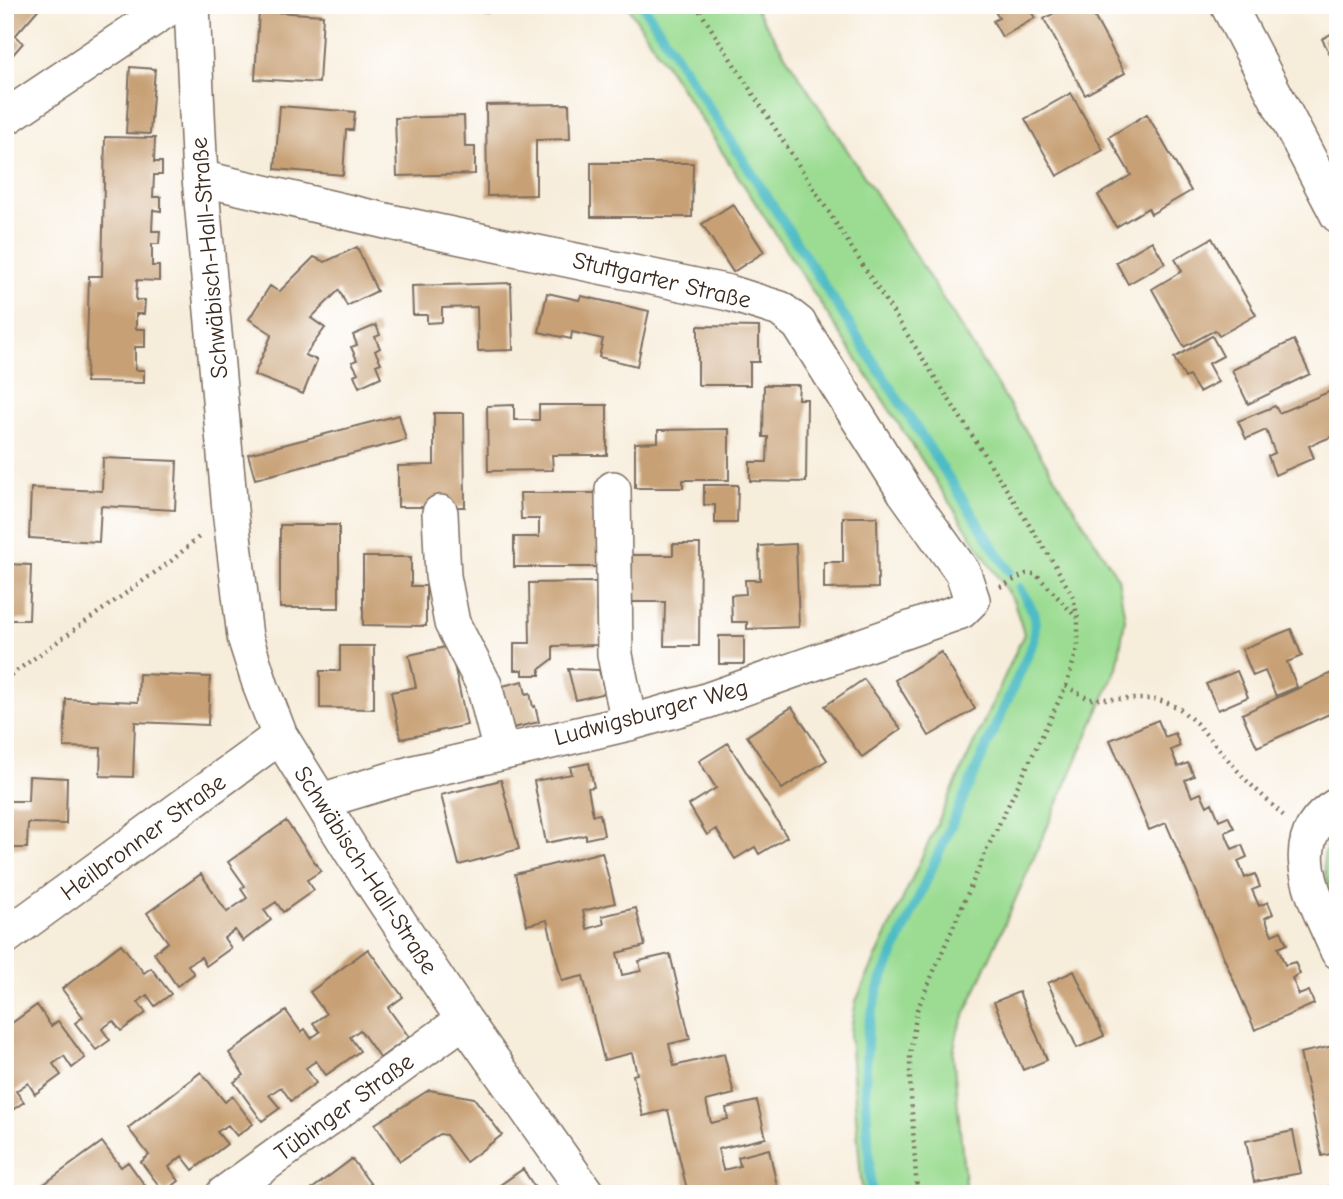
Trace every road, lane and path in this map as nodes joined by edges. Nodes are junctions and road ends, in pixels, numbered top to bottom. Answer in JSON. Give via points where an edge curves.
{"nodes":[{"id":1,"x":173,"y":5,"type":"edge"},
{"id":2,"x":192,"y":5,"type":"edge"},
{"id":3,"x":1228,"y":5,"type":"edge"},
{"id":4,"x":5,"y":118,"type":"edge"},
{"id":5,"x":200,"y":178,"type":"junction"},
{"id":6,"x":1338,"y":215,"type":"edge"},
{"id":7,"x":613,"y":489,"type":"dead end"},
{"id":8,"x":230,"y":510,"type":"junction"},
{"id":9,"x":440,"y":513,"type":"dead end"},
{"id":10,"x":988,"y":593,"type":"junction"},
{"id":11,"x":1078,"y":619,"type":"dead end"},
{"id":12,"x":5,"y":679,"type":"edge"},
{"id":13,"x":1066,"y":686,"type":"dead end"},
{"id":14,"x":629,"y":723,"type":"junction"},
{"id":15,"x":280,"y":736,"type":"junction"},
{"id":16,"x":501,"y":752,"type":"junction"},
{"id":17,"x":321,"y":801,"type":"junction"},
{"id":18,"x":1338,"y":805,"type":"edge"},
{"id":19,"x":1308,"y":838,"type":"junction"},
{"id":20,"x":5,"y":937,"type":"edge"},
{"id":21,"x":1338,"y":951,"type":"edge"},
{"id":22,"x":464,"y":1020,"type":"junction"},
{"id":23,"x":224,"y":1194,"type":"edge"},
{"id":24,"x":587,"y":1194,"type":"edge"}],
"edges":[{"from":1,"to":4,"type":"street"},
{"from":2,"to":5,"type":"street","name":"Schwäbisch-Hall-Straße"},
{"from":3,"to":6,"type":"street"},
{"from":5,"to":8,"type":"street","name":"Schwäbisch-Hall-Straße"},
{"from":5,"to":10,"type":"street","name":"Stuttgarter Straße","via":[[729,293],[780,309],[799,324],[905,492],[963,573]]},
{"from":7,"to":14,"type":"street","via":[[615,654]]},
{"from":8,"to":12,"type":"path","via":[[171,561]]},
{"from":8,"to":15,"type":"street","name":"Schwäbisch-Hall-Straße","via":[[246,637]]},
{"from":9,"to":16,"type":"street","via":[[443,576],[452,624],[484,685]]},
{"from":10,"to":11,"type":"path","via":[[1026,574],[1036,575]]},
{"from":10,"to":14,"type":"street","name":"Ludwigsburger Weg","via":[[961,611],[706,701]]},
{"from":13,"to":19,"type":"path","via":[[1089,699],[1153,699],[1181,709],[1245,779]]},
{"from":14,"to":16,"type":"street","name":"Ludwigsburger Weg"},
{"from":15,"to":17,"type":"street","name":"Schwäbisch-Hall-Straße"},
{"from":15,"to":20,"type":"street","name":"Heilbronner Straße"},
{"from":16,"to":17,"type":"street","name":"Ludwigsburger Weg"},
{"from":17,"to":22,"type":"street","name":"Schwäbisch-Hall-Straße"},
{"from":18,"to":19,"type":"street","via":[[1315,824]]},
{"from":19,"to":21,"type":"street","via":[[1305,861],[1309,879]]},
{"from":22,"to":23,"type":"street","name":"Tübinger Straße"},
{"from":22,"to":24,"type":"street","name":"Schwäbisch-Hall-Straße"}]}
